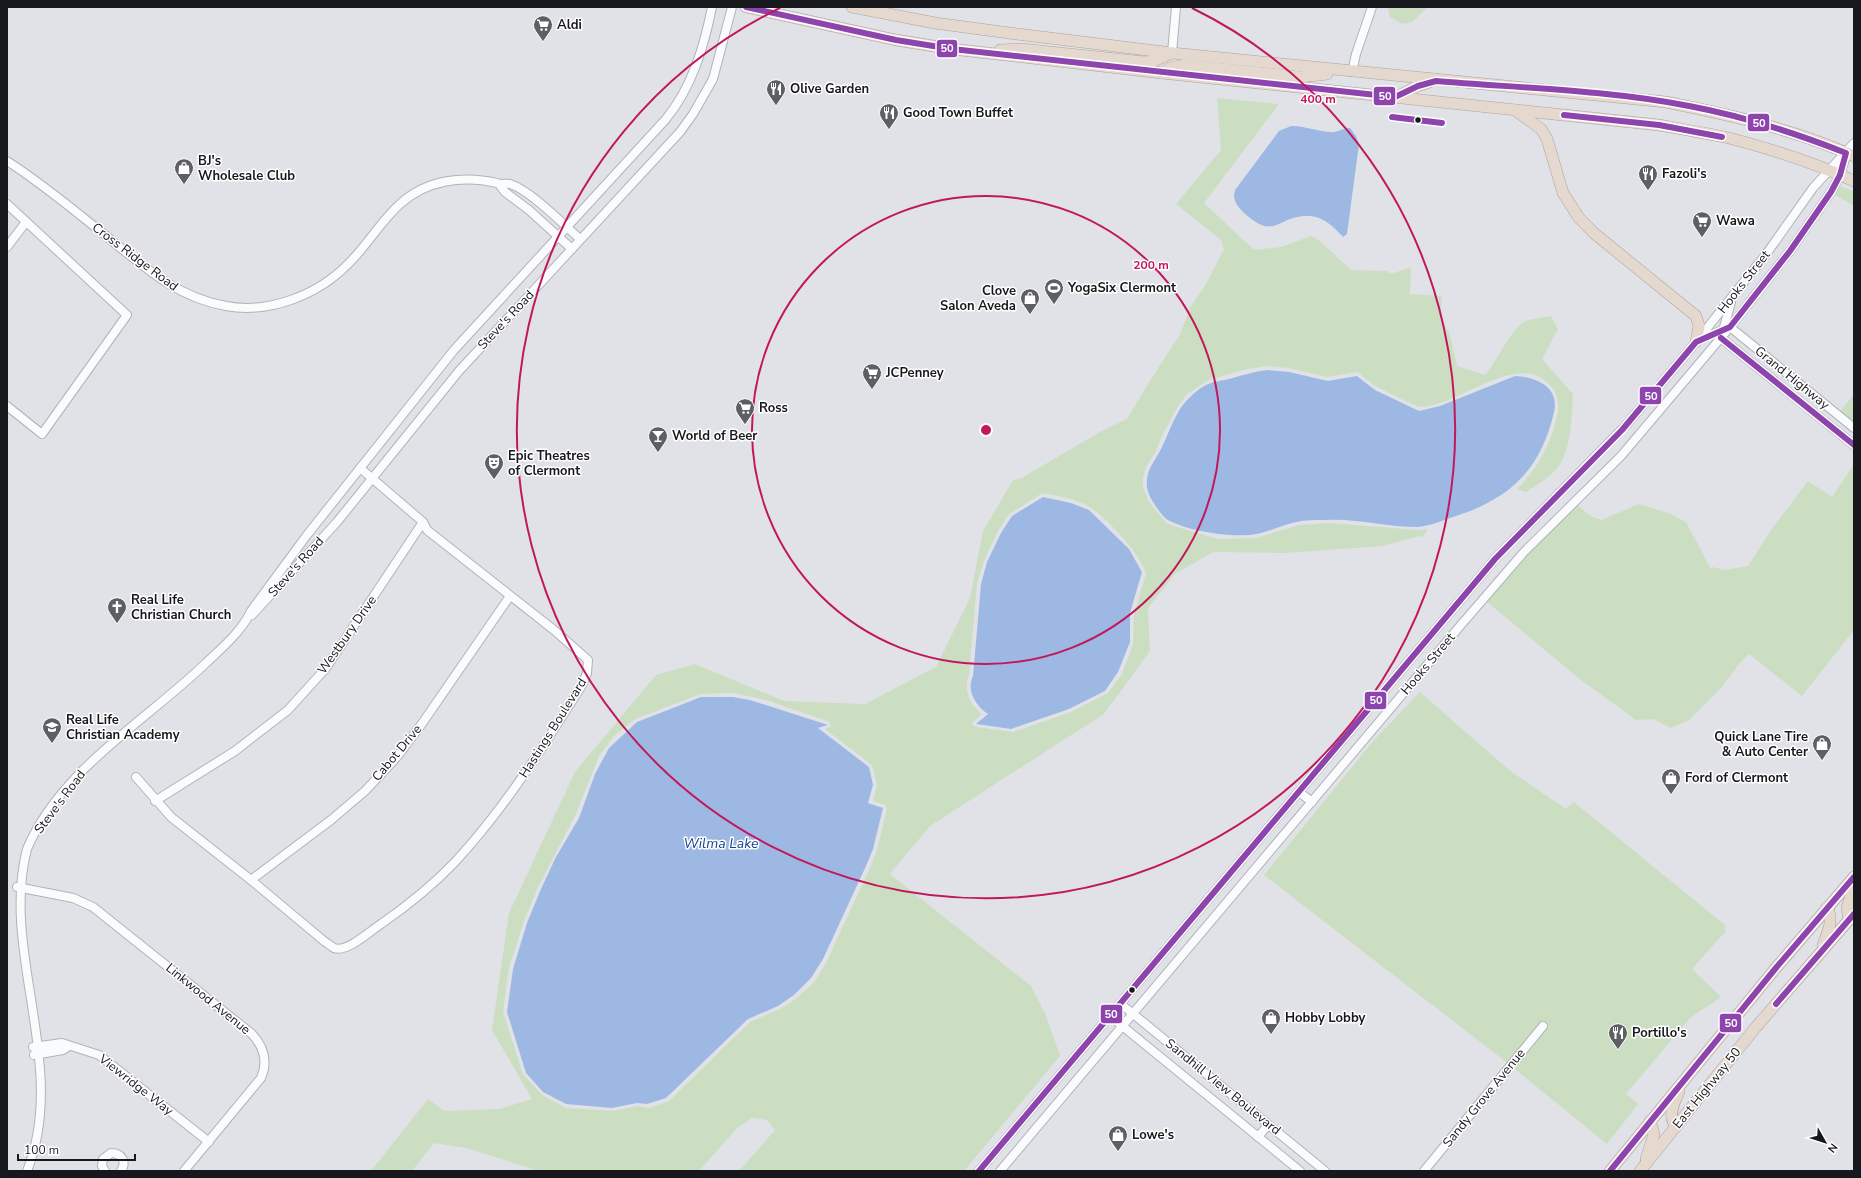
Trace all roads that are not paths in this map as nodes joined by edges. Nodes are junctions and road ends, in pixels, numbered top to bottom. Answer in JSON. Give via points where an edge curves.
{"nodes":[{"id":1,"x":712,"y":7,"type":"edge"},
{"id":2,"x":732,"y":7,"type":"edge"},
{"id":3,"x":746,"y":7,"type":"edge"},
{"id":4,"x":852,"y":7,"type":"edge"},
{"id":5,"x":1176,"y":7,"type":"edge"},
{"id":6,"x":1372,"y":7,"type":"edge"},
{"id":7,"x":973,"y":52,"type":"junction"},
{"id":8,"x":1172,"y":53,"type":"junction"},
{"id":9,"x":1349,"y":72,"type":"junction"},
{"id":10,"x":1162,"y":73,"type":"junction"},
{"id":11,"x":1436,"y":81,"type":"junction"},
{"id":12,"x":1395,"y":97,"type":"junction"},
{"id":13,"x":1513,"y":109,"type":"junction"},
{"id":14,"x":1854,"y":143,"type":"edge"},
{"id":15,"x":1850,"y":155,"type":"edge"},
{"id":16,"x":7,"y":161,"type":"edge"},
{"id":17,"x":1828,"y":170,"type":"junction"},
{"id":18,"x":1840,"y":175,"type":"junction"},
{"id":19,"x":1854,"y":181,"type":"edge"},
{"id":20,"x":498,"y":184,"type":"junction"},
{"id":21,"x":7,"y":204,"type":"edge"},
{"id":22,"x":26,"y":222,"type":"junction"},
{"id":23,"x":566,"y":227,"type":"junction"},
{"id":24,"x":558,"y":236,"type":"junction"},
{"id":25,"x":580,"y":239,"type":"junction"},
{"id":26,"x":7,"y":247,"type":"edge"},
{"id":27,"x":572,"y":249,"type":"junction"},
{"id":28,"x":1736,"y":291,"type":"junction"},
{"id":29,"x":1725,"y":332,"type":"junction"},
{"id":30,"x":1696,"y":342,"type":"junction"},
{"id":31,"x":7,"y":406,"type":"edge"},
{"id":32,"x":1854,"y":428,"type":"edge"},
{"id":33,"x":1854,"y":445,"type":"edge"},
{"id":34,"x":360,"y":468,"type":"junction"},
{"id":35,"x":372,"y":478,"type":"junction"},
{"id":36,"x":422,"y":522,"type":"junction"},
{"id":37,"x":510,"y":596,"type":"junction"},
{"id":38,"x":248,"y":617,"type":"junction"},
{"id":39,"x":136,"y":777,"type":"dead end"},
{"id":40,"x":1299,"y":792,"type":"junction"},
{"id":41,"x":155,"y":801,"type":"junction"},
{"id":42,"x":1312,"y":802,"type":"junction"},
{"id":43,"x":1854,"y":877,"type":"edge"},
{"id":44,"x":251,"y":880,"type":"junction"},
{"id":45,"x":17,"y":887,"type":"junction"},
{"id":46,"x":1854,"y":887,"type":"edge"},
{"id":47,"x":1827,"y":907,"type":"junction"},
{"id":48,"x":1851,"y":917,"type":"edge"},
{"id":49,"x":1820,"y":953,"type":"junction"},
{"id":50,"x":1121,"y":1004,"type":"junction"},
{"id":51,"x":1134,"y":1014,"type":"junction"},
{"id":52,"x":1110,"y":1016,"type":"junction"},
{"id":53,"x":1543,"y":1026,"type":"dead end"},
{"id":54,"x":1123,"y":1027,"type":"junction"},
{"id":55,"x":34,"y":1051,"type":"junction"},
{"id":56,"x":1683,"y":1082,"type":"junction"},
{"id":57,"x":1650,"y":1121,"type":"junction"},
{"id":58,"x":1268,"y":1125,"type":"junction"},
{"id":59,"x":1676,"y":1126,"type":"junction"},
{"id":60,"x":1258,"y":1137,"type":"junction"},
{"id":61,"x":209,"y":1142,"type":"junction"},
{"id":62,"x":1642,"y":1169,"type":"edge"},
{"id":63,"x":28,"y":1171,"type":"edge"},
{"id":64,"x":105,"y":1171,"type":"edge"},
{"id":65,"x":121,"y":1171,"type":"edge"},
{"id":66,"x":184,"y":1171,"type":"edge"},
{"id":67,"x":979,"y":1171,"type":"edge"},
{"id":68,"x":1000,"y":1171,"type":"edge"},
{"id":69,"x":1300,"y":1171,"type":"edge"},
{"id":70,"x":1325,"y":1171,"type":"edge"},
{"id":71,"x":1424,"y":1171,"type":"edge"},
{"id":72,"x":1610,"y":1171,"type":"edge"}],
"edges":[{"from":1,"to":23,"type":"street","name":"Steve's Road","via":[[696,66],[677,105]]},
{"from":2,"to":25,"type":"street","name":"Steve's Road","via":[[713,79],[693,114],[680,132]]},
{"from":3,"to":7,"type":"highway","via":[[896,40]]},
{"from":4,"to":8,"type":"highway","via":[[935,23]]},
{"from":5,"to":8,"type":"street"},
{"from":6,"to":9,"type":"street"},
{"from":7,"to":8,"type":"highway","via":[[1021,49],[1144,62],[1154,62]]},
{"from":7,"to":10,"type":"highway"},
{"from":8,"to":9,"type":"highway"},
{"from":9,"to":10,"type":"highway","via":[[1301,77],[1184,65]]},
{"from":9,"to":11,"type":"highway"},
{"from":10,"to":12,"type":"highway"},
{"from":11,"to":12,"type":"highway"},
{"from":11,"to":15,"type":"highway","via":[[1666,102],[1753,121],[1808,138]]},
{"from":12,"to":13,"type":"highway"},
{"from":13,"to":17,"type":"highway","via":[[1659,125],[1727,138]]},
{"from":13,"to":30,"type":"highway","via":[[1541,129],[1547,139],[1564,193],[1579,218],[1696,316],[1699,326]]},
{"from":14,"to":15,"type":"street","name":"Hooks Street"},
{"from":15,"to":17,"type":"street","name":"Hooks Street"},
{"from":15,"to":18,"type":"street","name":"Hooks Street"},
{"from":16,"to":20,"type":"street","name":"Cross Ridge Road","via":[[52,192],[175,289],[209,302],[241,307],[279,303],[324,285],[349,264],[400,204],[430,186],[467,179],[487,180]]},
{"from":17,"to":18,"type":"highway"},
{"from":17,"to":28,"type":"street","name":"Hooks Street"},
{"from":18,"to":19,"type":"highway"},
{"from":18,"to":29,"type":"street","name":"Hooks Street","via":[[1790,251]]},
{"from":20,"to":23,"type":"street","name":"Cross Ridge Road","via":[[510,184],[524,192]]},
{"from":20,"to":24,"type":"street"},
{"from":21,"to":22,"type":"street"},
{"from":22,"to":26,"type":"street"},
{"from":22,"to":31,"type":"street","via":[[127,316],[42,434]]},
{"from":23,"to":24,"type":"street","name":"Steve's Road"},
{"from":23,"to":25,"type":"street","name":"Cross Ridge Road"},
{"from":24,"to":27,"type":"street"},
{"from":24,"to":34,"type":"street","name":"Steve's Road","via":[[454,350]]},
{"from":25,"to":27,"type":"street","name":"Steve's Road"},
{"from":27,"to":35,"type":"street","name":"Steve's Road","via":[[459,371]]},
{"from":28,"to":29,"type":"street","via":[[1729,305]]},
{"from":28,"to":30,"type":"street","name":"Hooks Street"},
{"from":29,"to":30,"type":"street"},
{"from":29,"to":32,"type":"street","name":"Grand Highway"},
{"from":29,"to":33,"type":"street","name":"Grand Highway"},
{"from":29,"to":42,"type":"street","name":"Hooks Street","via":[[1621,456],[1524,552]]},
{"from":30,"to":40,"type":"street","name":"Hooks Street","via":[[1622,430],[1495,560]]},
{"from":34,"to":35,"type":"street","name":"Hastings Boulevard"},
{"from":34,"to":38,"type":"street","name":"Steve's Road","via":[[307,535]]},
{"from":35,"to":36,"type":"street","name":"Hastings Boulevard"},
{"from":35,"to":38,"type":"street","name":"Steve's Road","via":[[337,522],[255,614]]},
{"from":36,"to":37,"type":"street","name":"Hastings Boulevard","via":[[427,530]]},
{"from":36,"to":41,"type":"street","name":"Westbury Drive","via":[[326,668],[288,710],[235,751]]},
{"from":37,"to":44,"type":"street","name":"Cabot Drive","via":[[396,758],[331,820]]},
{"from":37,"to":44,"type":"street","name":"Hastings Boulevard","via":[[588,660],[587,673],[582,685],[523,777],[487,826],[454,863],[403,908],[344,948],[334,948]]},
{"from":38,"to":45,"type":"street","name":"Steve's Road","via":[[230,640],[186,682],[107,747],[79,775],[36,830],[24,859]]},
{"from":39,"to":41,"type":"street"},
{"from":40,"to":42,"type":"street"},
{"from":40,"to":50,"type":"street","name":"Hooks Street"},
{"from":41,"to":44,"type":"street","via":[[171,817]]},
{"from":42,"to":51,"type":"street","name":"Hooks Street"},
{"from":43,"to":47,"type":"highway","name":"East Highway 50"},
{"from":45,"to":55,"type":"street","name":"Steve's Road","via":[[16,939]]},
{"from":45,"to":61,"type":"street","name":"Linkwood Avenue","via":[[73,898],[93,907],[259,1042],[265,1062],[261,1078]]},
{"from":46,"to":48,"type":"highway","via":[[1847,908]]},
{"from":47,"to":49,"type":"highway","via":[[1831,923]]},
{"from":47,"to":56,"type":"highway","name":"East Highway 50"},
{"from":48,"to":49,"type":"highway","name":"East Highway 50"},
{"from":49,"to":59,"type":"highway","name":"East Highway 50"},
{"from":50,"to":51,"type":"street","name":"Sandhill View Boulevard"},
{"from":50,"to":52,"type":"street","name":"Hooks Street"},
{"from":51,"to":54,"type":"street","name":"Hooks Street"},
{"from":51,"to":58,"type":"street","name":"Sandhill View Boulevard"},
{"from":52,"to":54,"type":"street","name":"Sandhill View Boulevard"},
{"from":52,"to":67,"type":"street","name":"Hooks Street"},
{"from":53,"to":71,"type":"street","name":"Sandy Grove Avenue"},
{"from":54,"to":60,"type":"street","name":"Sandhill View Boulevard"},
{"from":54,"to":68,"type":"street","name":"Hooks Street"},
{"from":55,"to":61,"type":"street","name":"Viewridge Way","via":[[63,1050],[68,1046],[89,1050],[104,1058]]},
{"from":55,"to":63,"type":"street","name":"Steve's Road","via":[[40,1089],[40,1115],[36,1146]]},
{"from":56,"to":57,"type":"highway","name":"East Highway 50"},
{"from":56,"to":59,"type":"highway","via":[[1672,1110],[1671,1118]]},
{"from":57,"to":62,"type":"highway","via":[[1654,1134]]},
{"from":57,"to":72,"type":"highway","name":"East Highway 50"},
{"from":58,"to":60,"type":"street"},
{"from":58,"to":70,"type":"street","name":"Sandhill View Boulevard"},
{"from":59,"to":62,"type":"highway","name":"East Highway 50"},
{"from":60,"to":69,"type":"street","name":"Sandhill View Boulevard"},
{"from":61,"to":66,"type":"street","name":"Linkwood Avenue"},
{"from":64,"to":65,"type":"street","via":[[102,1166],[103,1159],[111,1153],[118,1154],[123,1160]]}]}
